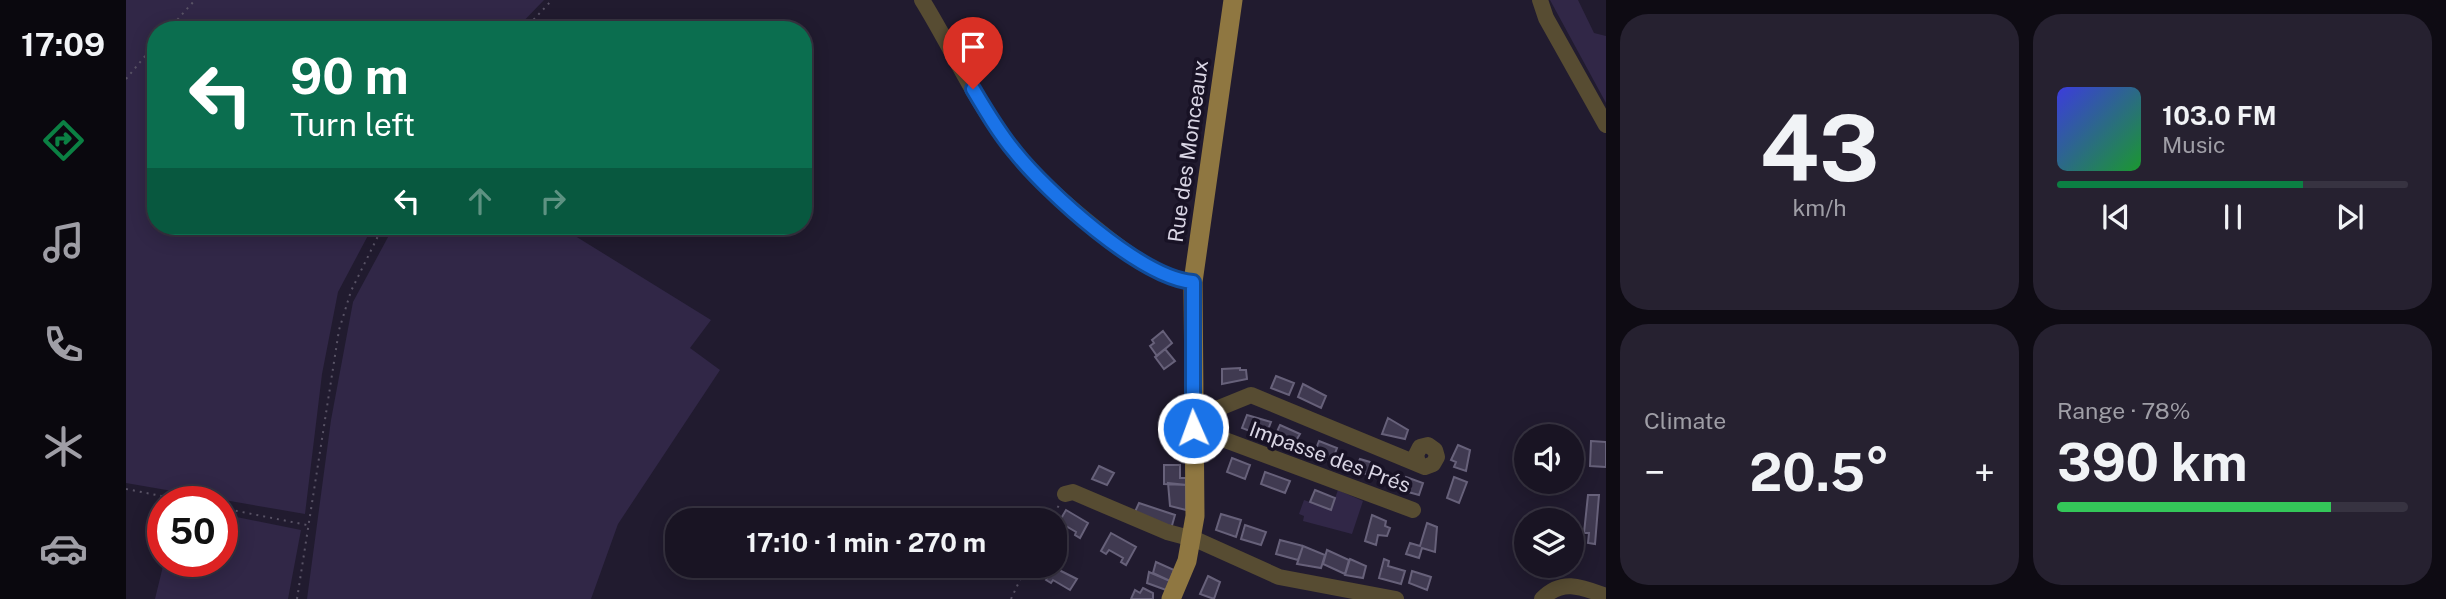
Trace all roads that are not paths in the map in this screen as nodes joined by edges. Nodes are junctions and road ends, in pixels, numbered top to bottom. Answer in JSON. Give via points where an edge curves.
{"nodes":[{"id":1,"x":922,"y":0,"type":"edge"},
{"id":2,"x":1233,"y":0,"type":"edge"},
{"id":3,"x":1540,"y":0,"type":"edge"},
{"id":4,"x":1606,"y":125,"type":"edge"},
{"id":5,"x":1193,"y":282,"type":"junction"},
{"id":6,"x":1192,"y":408,"type":"junction"},
{"id":7,"x":1193,"y":428,"type":"junction"},
{"id":8,"x":1418,"y":463,"type":"dead end"},
{"id":9,"x":1065,"y":494,"type":"road end"},
{"id":10,"x":1413,"y":510,"type":"dead end"},
{"id":11,"x":1192,"y":539,"type":"junction"},
{"id":12,"x":1606,"y":596,"type":"edge"},
{"id":13,"x":1171,"y":599,"type":"edge"},
{"id":14,"x":1390,"y":599,"type":"edge"},
{"id":15,"x":1542,"y":599,"type":"edge"}],
"edges":[{"from":1,"to":5,"type":"street","via":[[986,111],[1034,174],[1128,253]]},
{"from":2,"to":5,"type":"main road","name":"Rue des Monceaux"},
{"from":3,"to":4,"type":"street"},
{"from":5,"to":6,"type":"main road","name":"Rue des Monceaux"},
{"from":6,"to":7,"type":"main road","name":"Rue des Monceaux"},
{"from":6,"to":8,"type":"street","via":[[1219,408],[1251,395]]},
{"from":7,"to":10,"type":"street","name":"Impasse des Prés"},
{"from":7,"to":11,"type":"main road","name":"Rue des Monceaux"},
{"from":9,"to":11,"type":"street","via":[[1073,492]]},
{"from":11,"to":13,"type":"main road","name":"Rue des Monceaux"},
{"from":11,"to":14,"type":"street","via":[[1279,577]]},
{"from":12,"to":15,"type":"street","via":[[1570,585],[1554,588]]}]}
